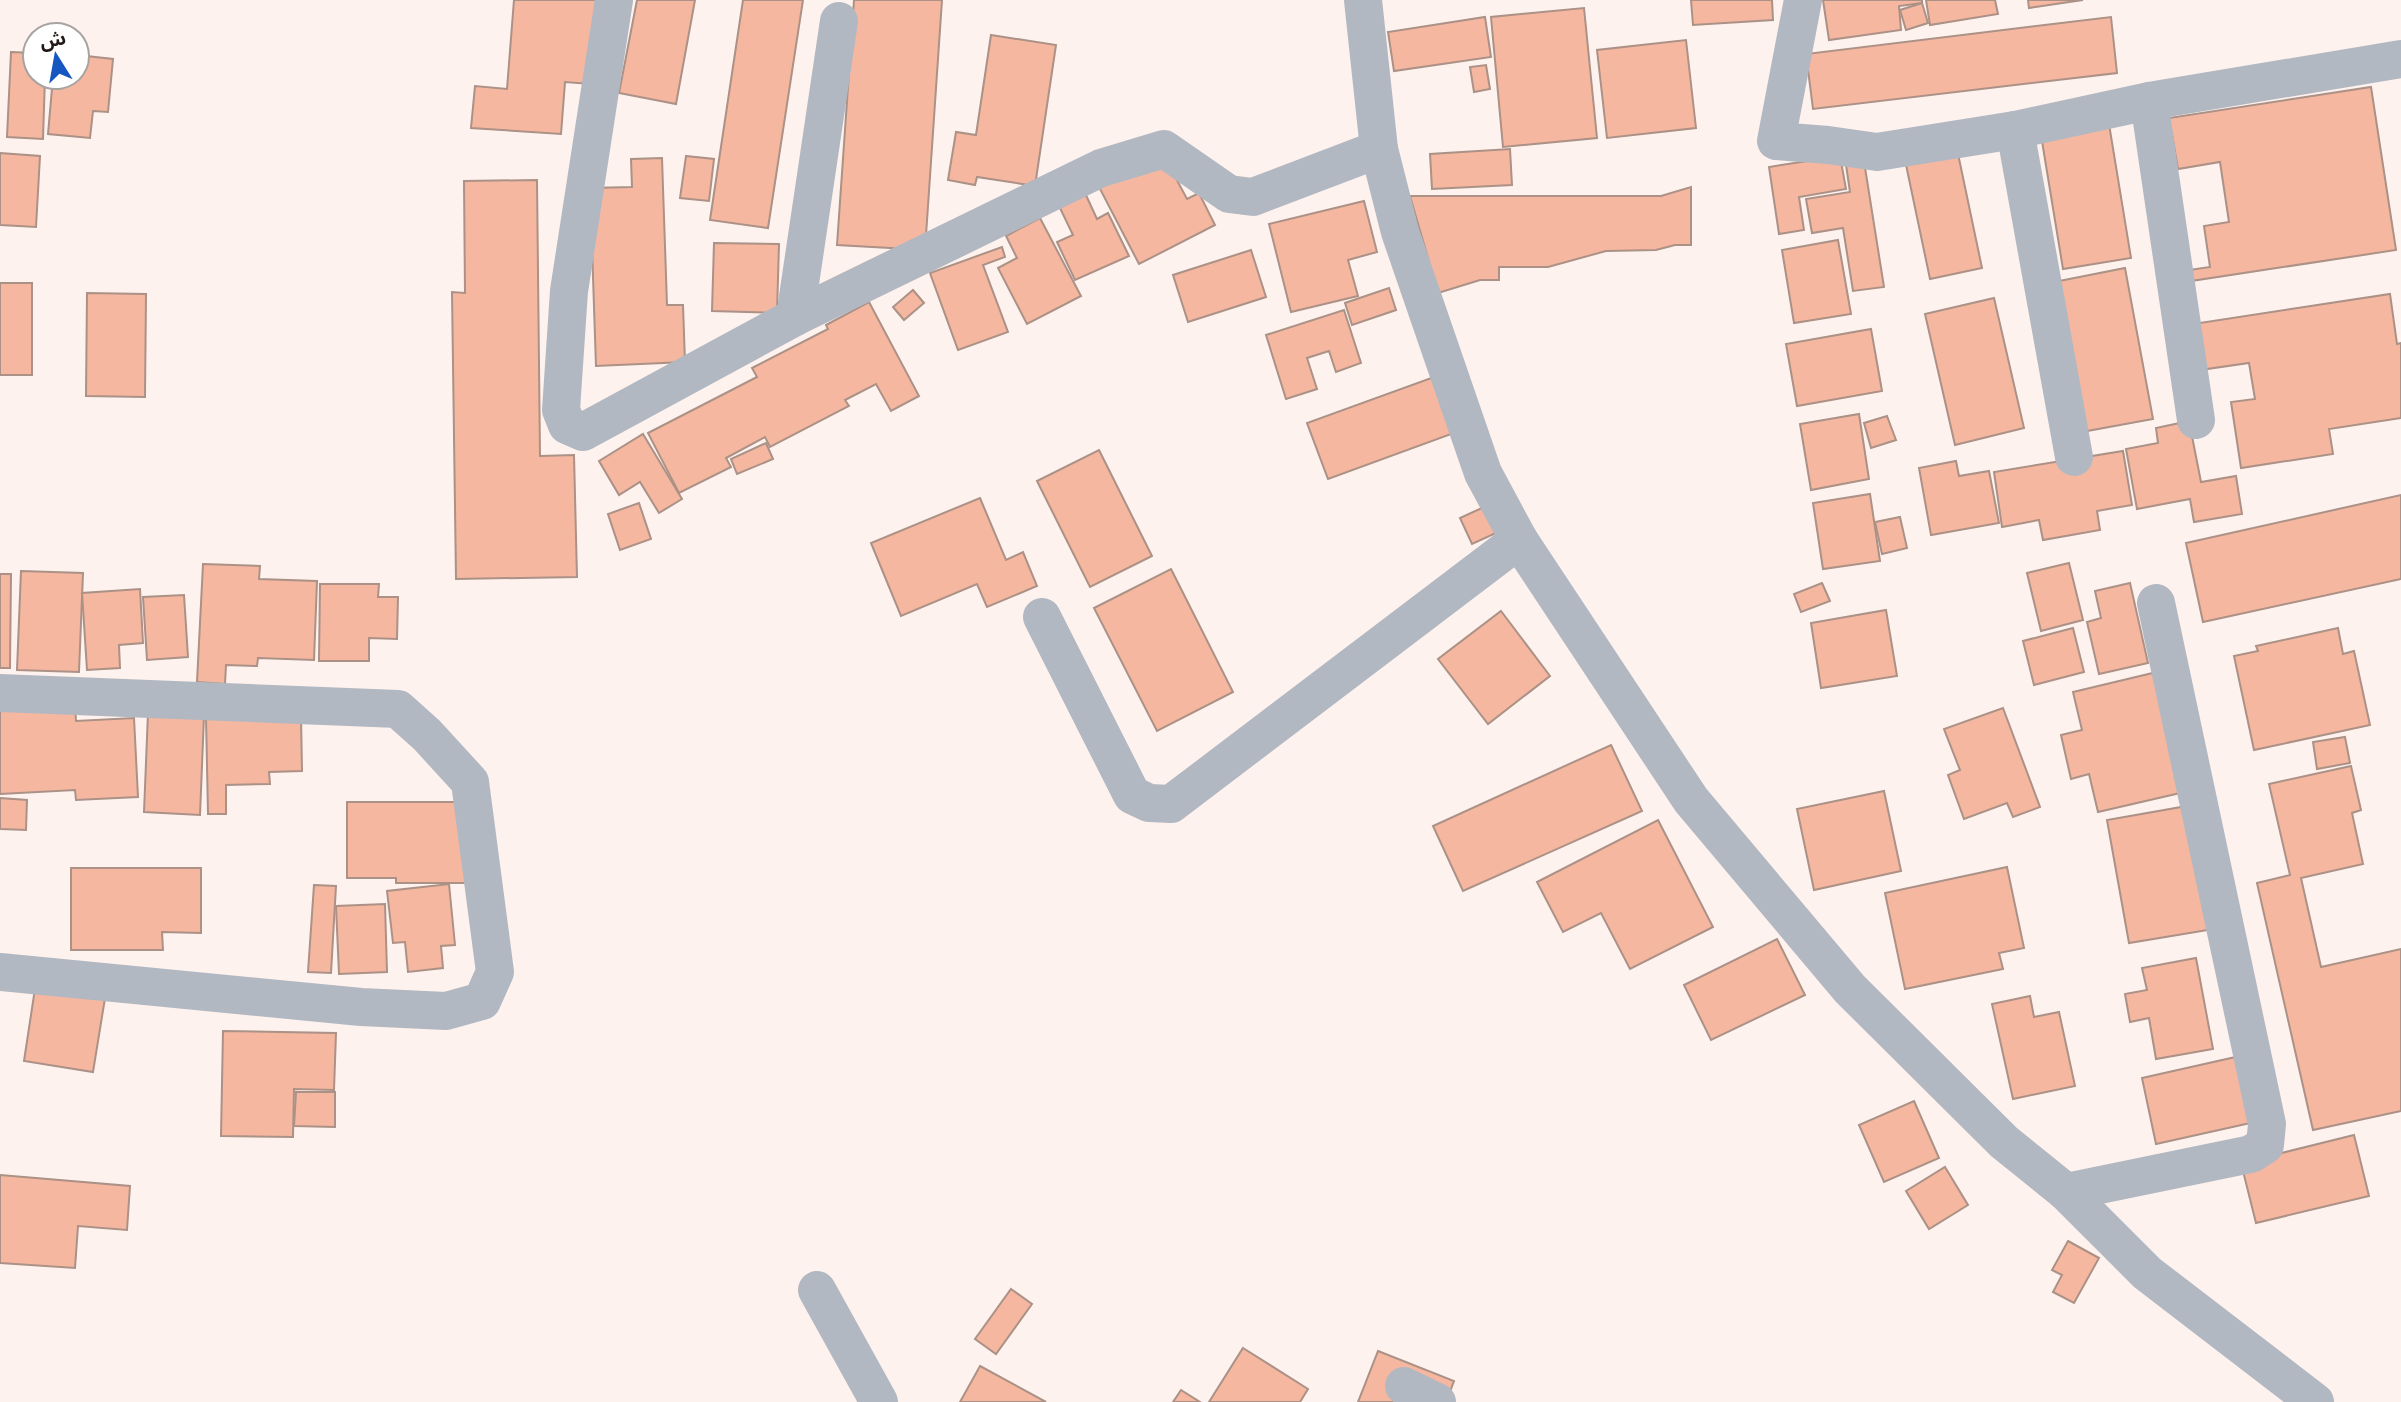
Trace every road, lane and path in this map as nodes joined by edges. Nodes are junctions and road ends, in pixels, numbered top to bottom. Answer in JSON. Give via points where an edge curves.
{"nodes":[{"id":1,"x":614,"y":0,"type":"edge"},
{"id":2,"x":1363,"y":0,"type":"edge"},
{"id":3,"x":1803,"y":0,"type":"edge"},
{"id":4,"x":839,"y":21,"type":"dead end"},
{"id":5,"x":2401,"y":59,"type":"edge"},
{"id":6,"x":2148,"y":101,"type":"junction"},
{"id":7,"x":2015,"y":130,"type":"junction"},
{"id":8,"x":1379,"y":149,"type":"junction"},
{"id":9,"x":795,"y":317,"type":"junction"},
{"id":10,"x":2196,"y":420,"type":"dead end"},
{"id":11,"x":2074,"y":457,"type":"dead end"},
{"id":12,"x":1518,"y":540,"type":"junction"},
{"id":13,"x":2157,"y":603,"type":"dead end"},
{"id":14,"x":1042,"y":617,"type":"dead end"},
{"id":15,"x":0,"y":693,"type":"edge"},
{"id":16,"x":0,"y":972,"type":"edge"},
{"id":17,"x":2066,"y":1192,"type":"junction"},
{"id":18,"x":817,"y":1290,"type":"dead end"},
{"id":19,"x":878,"y":1402,"type":"edge"},
{"id":20,"x":2315,"y":1402,"type":"edge"}],
"edges":[{"from":1,"to":9,"type":"street","via":[[569,292],[561,410],[567,425],[583,432]]},
{"from":2,"to":8,"type":"street"},
{"from":3,"to":7,"type":"street","via":[[1776,141],[1877,152]]},
{"from":4,"to":9,"type":"street"},
{"from":5,"to":6,"type":"street"},
{"from":6,"to":7,"type":"street"},
{"from":6,"to":10,"type":"street"},
{"from":7,"to":11,"type":"street"},
{"from":8,"to":9,"type":"street","via":[[1253,197],[1229,194],[1164,149],[1132,157]]},
{"from":8,"to":12,"type":"street","via":[[1400,232],[1483,473]]},
{"from":12,"to":14,"type":"street","via":[[1171,804],[1149,803],[1132,795]]},
{"from":12,"to":17,"type":"street","via":[[1691,800],[1850,989],[2004,1142]]},
{"from":13,"to":17,"type":"street","via":[[2267,1124],[2265,1145],[2250,1154]]},
{"from":15,"to":16,"type":"street","via":[[398,709],[470,782],[495,972],[482,1001],[446,1011]]},
{"from":17,"to":20,"type":"street","via":[[2147,1273]]},
{"from":18,"to":19,"type":"street"}]}
